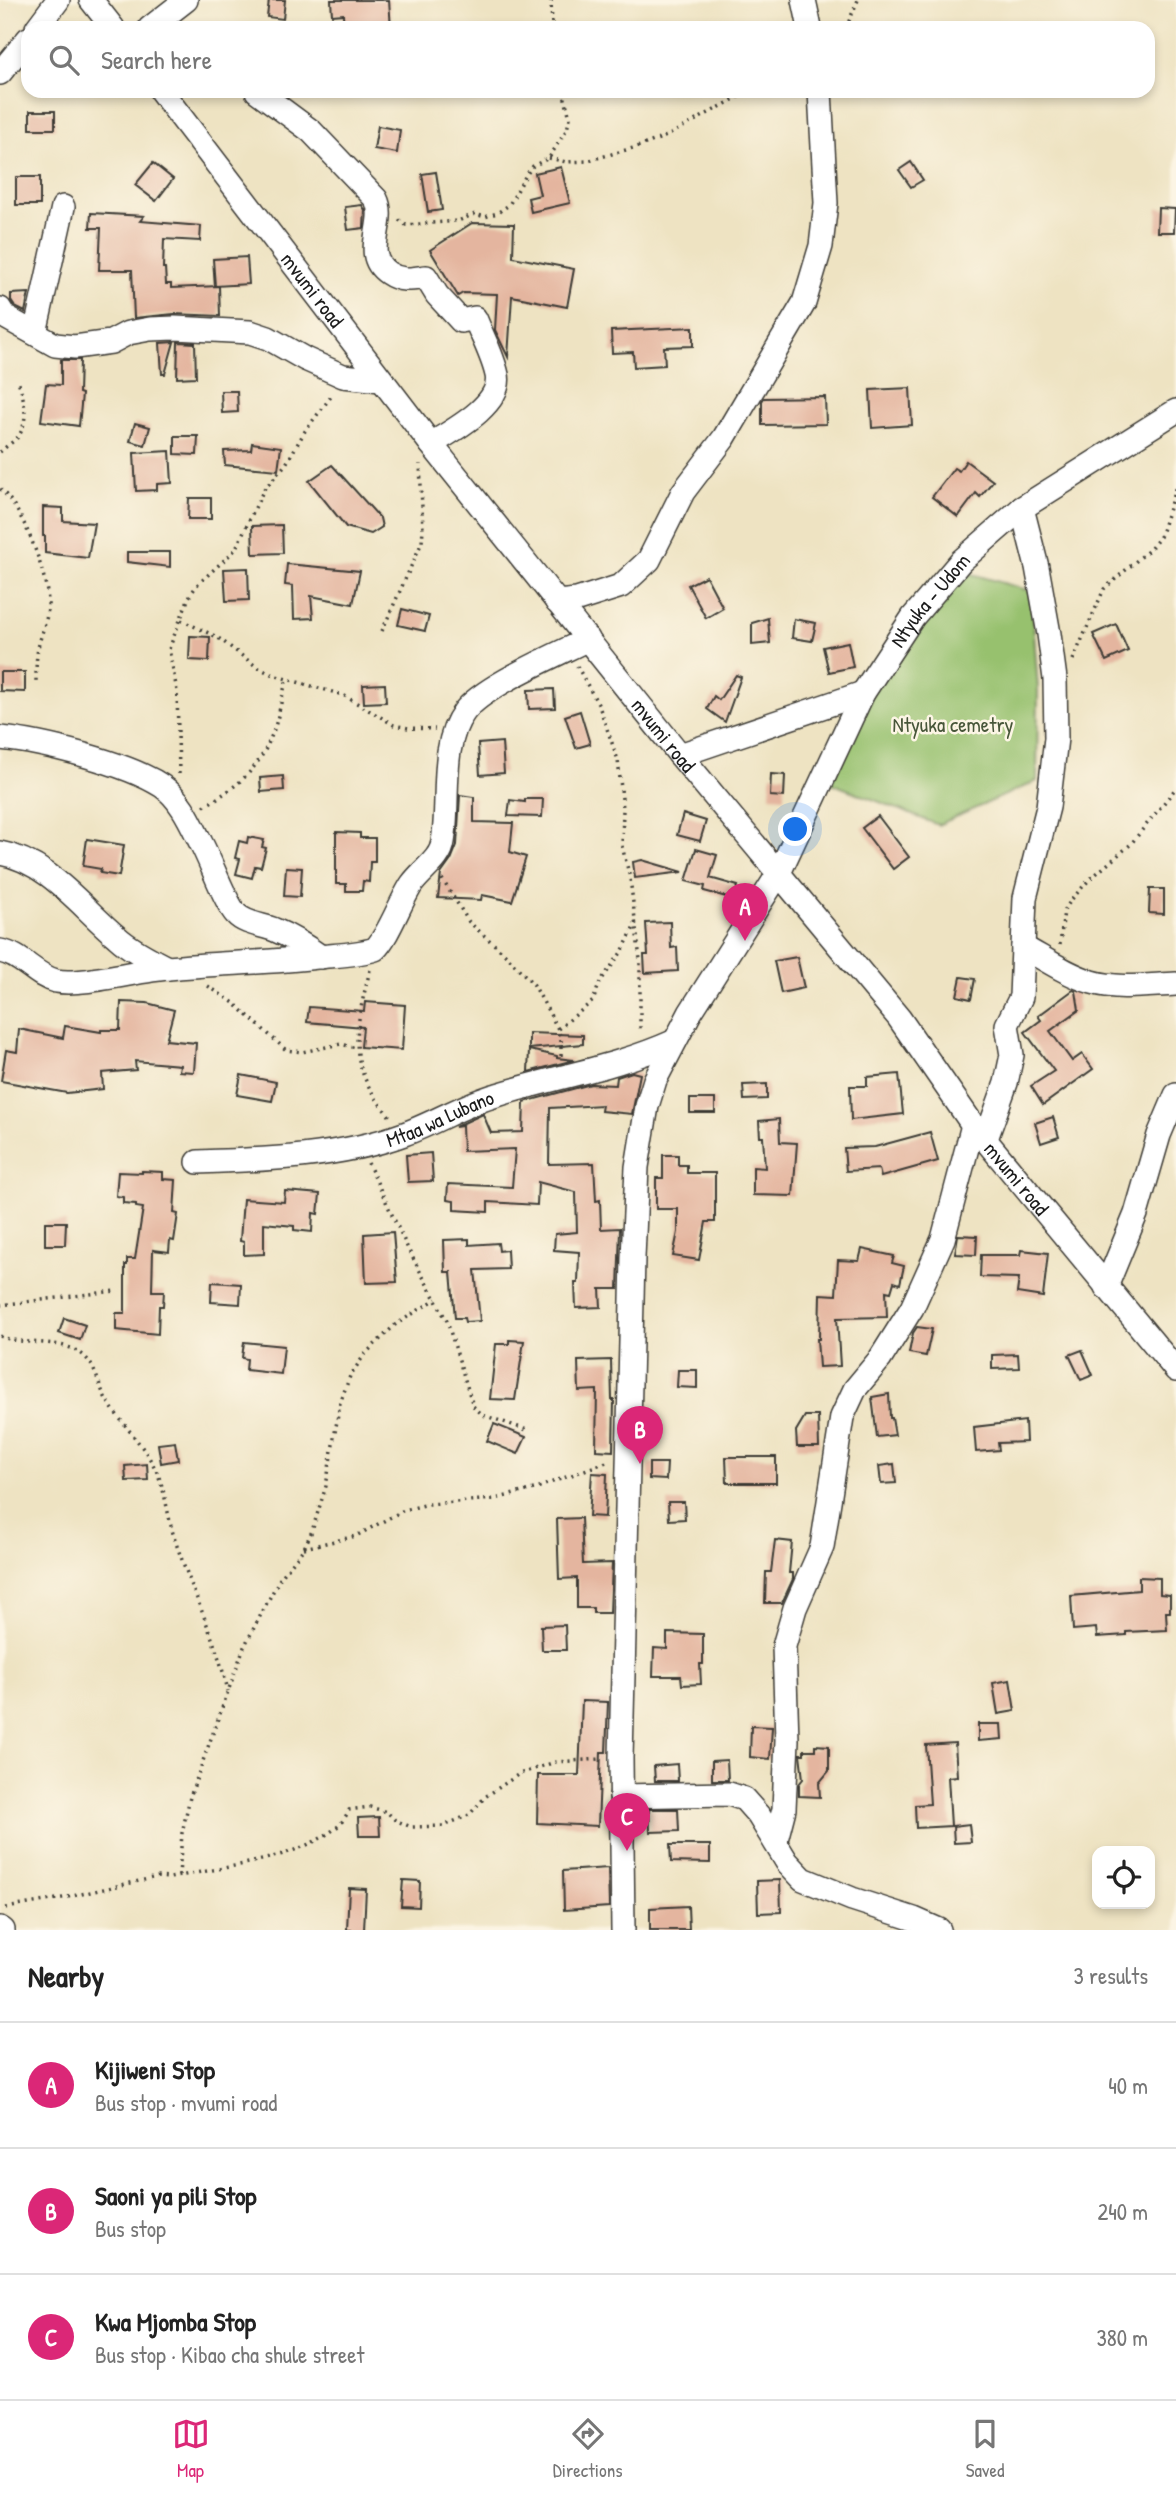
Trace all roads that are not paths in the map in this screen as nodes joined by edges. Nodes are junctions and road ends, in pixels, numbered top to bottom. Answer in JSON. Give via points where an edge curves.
{"nodes":[{"id":1,"x":58,"y":0,"type":"edge"},
{"id":2,"x":91,"y":0,"type":"edge"},
{"id":3,"x":186,"y":0,"type":"edge"},
{"id":4,"x":804,"y":0,"type":"edge"},
{"id":5,"x":42,"y":21,"type":"edge"},
{"id":6,"x":108,"y":21,"type":"edge"},
{"id":7,"x":159,"y":21,"type":"edge"},
{"id":8,"x":808,"y":21,"type":"edge"},
{"id":9,"x":21,"y":48,"type":"edge"},
{"id":10,"x":0,"y":73,"type":"edge"},
{"id":11,"x":166,"y":98,"type":"edge"},
{"id":12,"x":266,"y":98,"type":"edge"},
{"id":13,"x":820,"y":98,"type":"edge"},
{"id":14,"x":63,"y":207,"type":"dead end"},
{"id":15,"x":0,"y":309,"type":"edge"},
{"id":16,"x":35,"y":333,"type":"junction"},
{"id":17,"x":381,"y":380,"type":"junction"},
{"id":18,"x":1176,"y":411,"type":"edge"},
{"id":19,"x":425,"y":436,"type":"junction"},
{"id":20,"x":1022,"y":508,"type":"junction"},
{"id":21,"x":557,"y":602,"type":"junction"},
{"id":22,"x":588,"y":639,"type":"junction"},
{"id":23,"x":863,"y":693,"type":"junction"},
{"id":24,"x":0,"y":738,"type":"edge"},
{"id":25,"x":680,"y":755,"type":"junction"},
{"id":26,"x":0,"y":853,"type":"edge"},
{"id":27,"x":779,"y":873,"type":"junction"},
{"id":28,"x":1023,"y":947,"type":"junction"},
{"id":29,"x":0,"y":951,"type":"edge"},
{"id":30,"x":321,"y":957,"type":"junction"},
{"id":31,"x":167,"y":968,"type":"junction"},
{"id":32,"x":1176,"y":984,"type":"edge"},
{"id":33,"x":675,"y":1041,"type":"junction"},
{"id":34,"x":1176,"y":1095,"type":"edge"},
{"id":35,"x":980,"y":1132,"type":"junction"},
{"id":36,"x":198,"y":1162,"type":"dead end"},
{"id":37,"x":1106,"y":1287,"type":"junction"},
{"id":38,"x":1176,"y":1370,"type":"edge"},
{"id":39,"x":621,"y":1796,"type":"junction"},
{"id":40,"x":776,"y":1840,"type":"junction"},
{"id":41,"x":618,"y":1929,"type":"edge"},
{"id":42,"x":939,"y":1930,"type":"edge"}],
"edges":[{"from":1,"to":5,"type":"street"},
{"from":2,"to":6,"type":"street"},
{"from":3,"to":7,"type":"street"},
{"from":4,"to":8,"type":"street"},
{"from":9,"to":10,"type":"street"},
{"from":11,"to":17,"type":"street","name":"mvumi road"},
{"from":12,"to":19,"type":"street","via":[[311,131],[376,199],[380,207],[374,249],[381,268],[407,281],[426,277],[461,321],[475,318],[498,377],[496,391],[480,410]]},
{"from":13,"to":21,"type":"street","via":[[826,203],[821,246],[804,303],[724,438],[683,492],[649,560],[621,586]]},
{"from":14,"to":16,"type":"street"},
{"from":15,"to":16,"type":"street","via":[[5,317]]},
{"from":16,"to":17,"type":"street","via":[[55,345],[75,346],[111,342],[128,332],[150,329],[250,332],[343,376]]},
{"from":17,"to":19,"type":"street","name":"mvumi road"},
{"from":18,"to":20,"type":"street","name":"Ntyuka - Udom"},
{"from":19,"to":21,"type":"street","name":"mvumi road"},
{"from":20,"to":23,"type":"street","name":"Ntyuka - Udom","via":[[936,588]]},
{"from":20,"to":28,"type":"street","via":[[1046,611],[1057,716],[1051,791],[1025,898]]},
{"from":21,"to":22,"type":"street","name":"mvumi road"},
{"from":22,"to":25,"type":"street","name":"mvumi road"},
{"from":22,"to":30,"type":"street","via":[[490,689],[465,709],[453,729],[439,855],[411,885],[379,946]]},
{"from":23,"to":25,"type":"street"},
{"from":23,"to":27,"type":"street","name":"Ntyuka - Udom"},
{"from":24,"to":30,"type":"street","via":[[101,761],[163,787],[182,808],[233,912]]},
{"from":25,"to":27,"type":"street","name":"mvumi road"},
{"from":26,"to":31,"type":"street","via":[[50,877],[118,939]]},
{"from":27,"to":33,"type":"street","name":"Ntyuka - Udom"},
{"from":27,"to":35,"type":"street","name":"mvumi road","via":[[899,1018]]},
{"from":28,"to":32,"type":"street","via":[[1093,982]]},
{"from":28,"to":35,"type":"street","via":[[1021,996],[1007,1025],[1012,1055],[1006,1083]]},
{"from":29,"to":31,"type":"street","via":[[56,981]]},
{"from":30,"to":31,"type":"street"},
{"from":33,"to":36,"type":"street","name":"Mtaa wa Lubano","via":[[642,1056],[488,1097],[405,1134],[304,1155]]},
{"from":33,"to":39,"type":"street","name":"Ntyuka - Udom","via":[[647,1106],[637,1167]]},
{"from":34,"to":37,"type":"street"},
{"from":35,"to":37,"type":"street","name":"mvumi road"},
{"from":35,"to":40,"type":"street","via":[[943,1239],[912,1308],[855,1389],[842,1417],[822,1547],[784,1646],[784,1809]]},
{"from":37,"to":38,"type":"street","name":"mvumi road"},
{"from":39,"to":40,"type":"street","via":[[729,1794],[744,1799]]},
{"from":39,"to":41,"type":"street","name":"Ntyuka - Udom"},
{"from":40,"to":42,"type":"street","via":[[803,1879]]}]}
